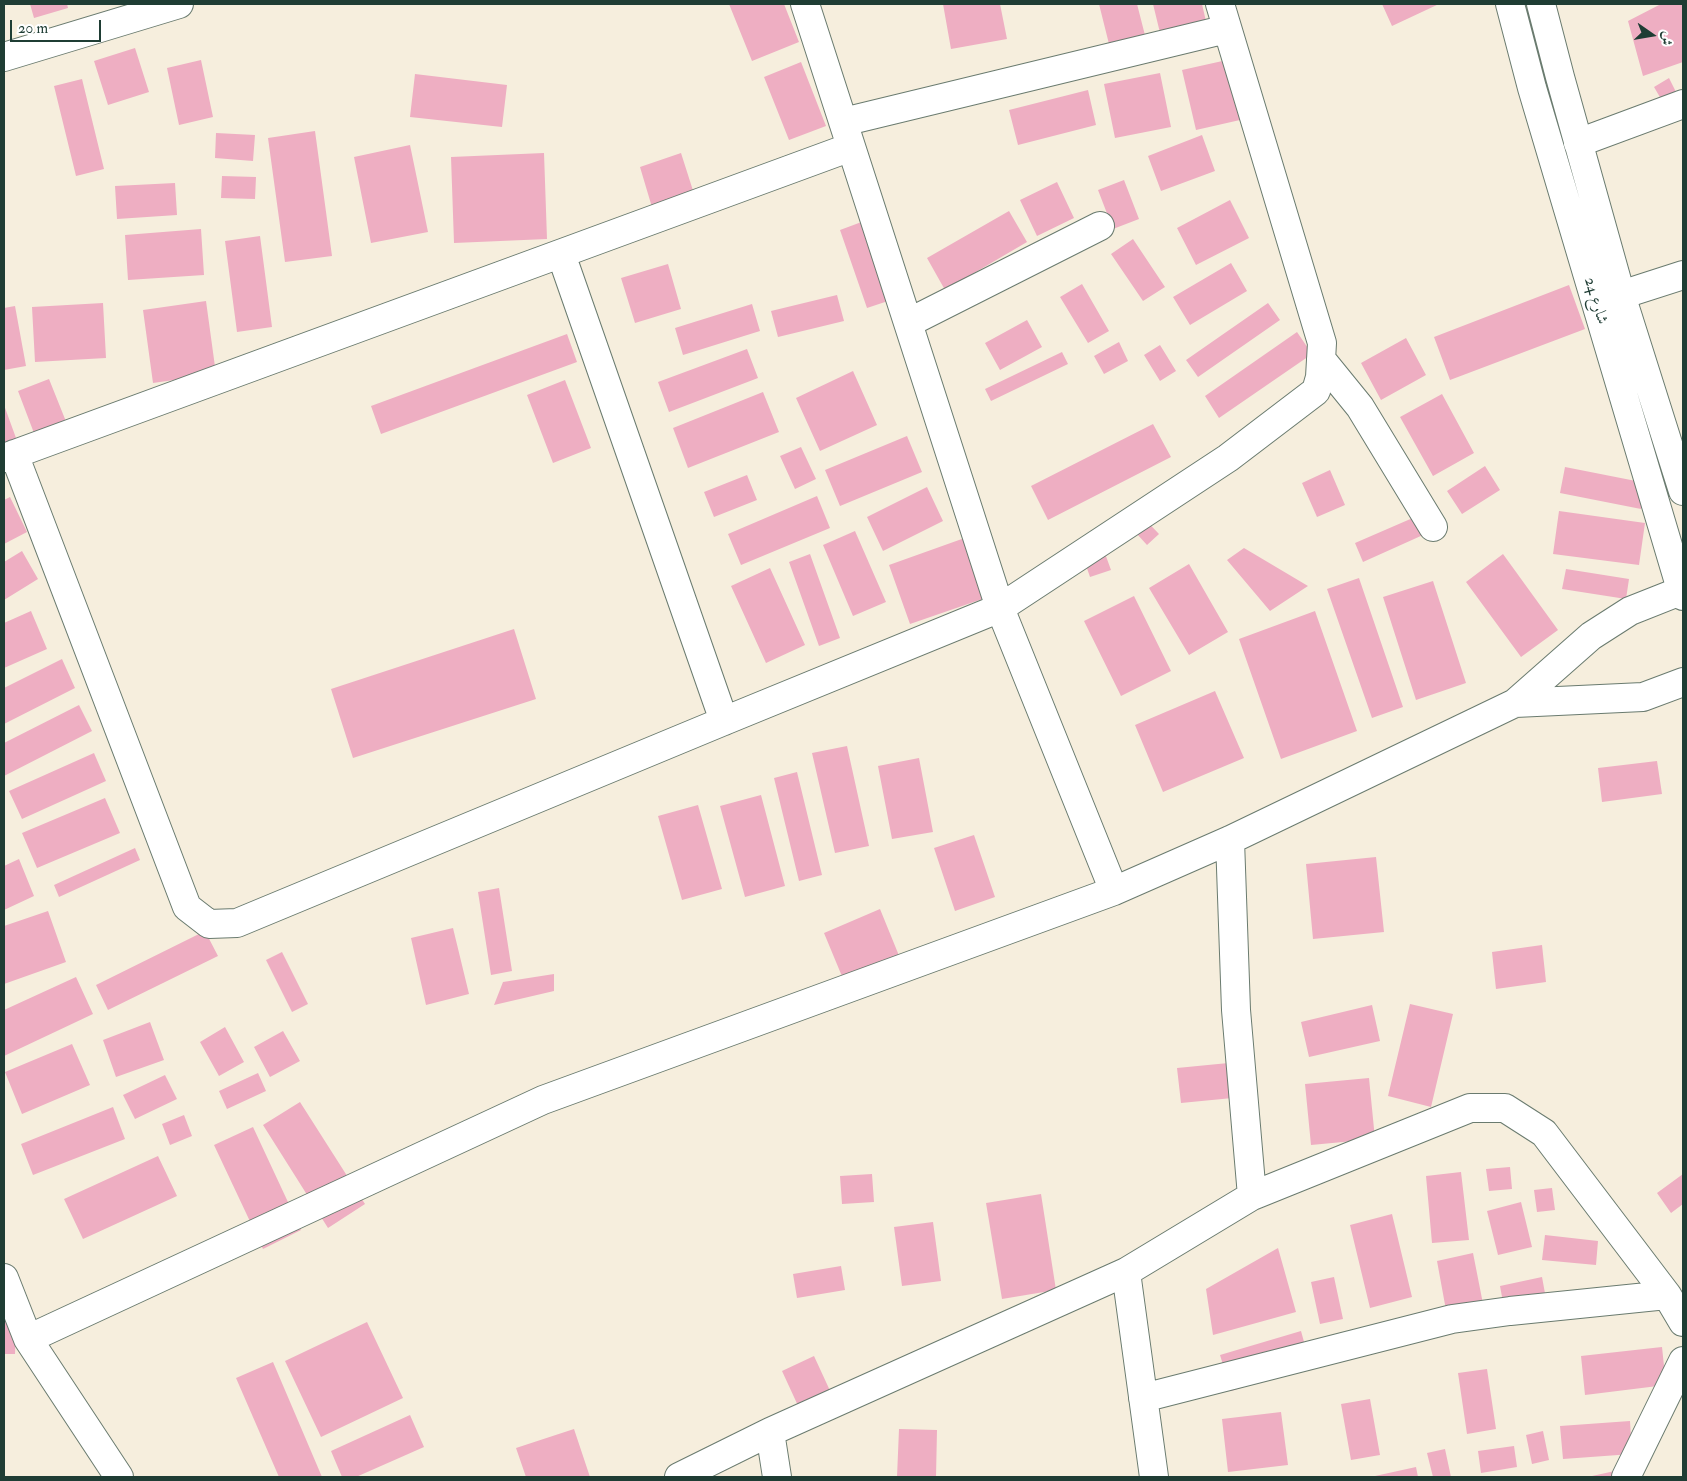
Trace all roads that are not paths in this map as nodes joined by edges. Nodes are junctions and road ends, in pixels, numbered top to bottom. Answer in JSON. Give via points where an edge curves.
{"nodes":[{"id":1,"x":180,"y":4,"type":"edge"},
{"id":2,"x":805,"y":4,"type":"edge"},
{"id":3,"x":1220,"y":4,"type":"edge"},
{"id":4,"x":1510,"y":4,"type":"edge"},
{"id":5,"x":1541,"y":4,"type":"edge"},
{"id":6,"x":1227,"y":29,"type":"junction"},
{"id":7,"x":4,"y":57,"type":"edge"},
{"id":8,"x":1683,"y":104,"type":"edge"},
{"id":9,"x":843,"y":122,"type":"junction"},
{"id":10,"x":1578,"y":143,"type":"junction"},
{"id":11,"x":852,"y":147,"type":"junction"},
{"id":12,"x":1100,"y":226,"type":"dead end"},
{"id":13,"x":561,"y":254,"type":"junction"},
{"id":14,"x":1683,"y":275,"type":"edge"},
{"id":15,"x":1621,"y":295,"type":"junction"},
{"id":16,"x":908,"y":323,"type":"junction"},
{"id":17,"x":1321,"y":359,"type":"junction"},
{"id":18,"x":9,"y":456,"type":"edge"},
{"id":19,"x":1683,"y":491,"type":"edge"},
{"id":20,"x":1433,"y":527,"type":"dead end"},
{"id":21,"x":1682,"y":593,"type":"edge"},
{"id":22,"x":1000,"y":608,"type":"junction"},
{"id":23,"x":1683,"y":682,"type":"edge"},
{"id":24,"x":1516,"y":703,"type":"junction"},
{"id":25,"x":724,"y":721,"type":"junction"},
{"id":26,"x":1230,"y":840,"type":"junction"},
{"id":27,"x":1114,"y":891,"type":"junction"},
{"id":28,"x":1252,"y":1196,"type":"junction"},
{"id":29,"x":1126,"y":1272,"type":"junction"},
{"id":30,"x":4,"y":1278,"type":"edge"},
{"id":31,"x":1667,"y":1294,"type":"junction"},
{"id":32,"x":1683,"y":1322,"type":"edge"},
{"id":33,"x":28,"y":1339,"type":"junction"},
{"id":34,"x":1683,"y":1361,"type":"edge"},
{"id":35,"x":1143,"y":1398,"type":"junction"},
{"id":36,"x":770,"y":1432,"type":"junction"},
{"id":37,"x":119,"y":1477,"type":"edge"},
{"id":38,"x":679,"y":1477,"type":"edge"},
{"id":39,"x":777,"y":1477,"type":"edge"},
{"id":40,"x":1154,"y":1477,"type":"edge"},
{"id":41,"x":1626,"y":1477,"type":"edge"}],
"edges":[{"from":1,"to":7,"type":"street"},
{"from":2,"to":9,"type":"street"},
{"from":3,"to":6,"type":"street"},
{"from":4,"to":21,"type":"street","name":"شارع 24"},
{"from":5,"to":10,"type":"street","name":"شارع 24"},
{"from":6,"to":9,"type":"street"},
{"from":6,"to":17,"type":"street","via":[[1322,343]]},
{"from":8,"to":10,"type":"street"},
{"from":9,"to":11,"type":"street"},
{"from":10,"to":15,"type":"street","name":"شارع 24"},
{"from":11,"to":13,"type":"street"},
{"from":11,"to":16,"type":"street"},
{"from":12,"to":16,"type":"street"},
{"from":13,"to":18,"type":"street"},
{"from":13,"to":25,"type":"street"},
{"from":14,"to":15,"type":"street"},
{"from":15,"to":19,"type":"street","name":"شارع 24"},
{"from":16,"to":22,"type":"street"},
{"from":17,"to":20,"type":"street","via":[[1360,407]]},
{"from":17,"to":22,"type":"street","via":[[1316,391],[1228,458]]},
{"from":18,"to":25,"type":"street","via":[[186,907],[209,924],[237,923]]},
{"from":21,"to":24,"type":"street","via":[[1630,611],[1591,636]]},
{"from":22,"to":25,"type":"street"},
{"from":22,"to":27,"type":"street"},
{"from":23,"to":24,"type":"street","via":[[1643,697]]},
{"from":24,"to":26,"type":"street"},
{"from":26,"to":27,"type":"street"},
{"from":26,"to":28,"type":"street","via":[[1236,1010]]},
{"from":27,"to":33,"type":"street","via":[[542,1100]]},
{"from":28,"to":29,"type":"street"},
{"from":28,"to":31,"type":"street","via":[[1470,1108],[1505,1108],[1544,1133]]},
{"from":29,"to":35,"type":"street"},
{"from":29,"to":36,"type":"street"},
{"from":30,"to":33,"type":"street"},
{"from":31,"to":32,"type":"street"},
{"from":31,"to":35,"type":"street","via":[[1452,1319]]},
{"from":33,"to":37,"type":"street"},
{"from":34,"to":41,"type":"street"},
{"from":35,"to":40,"type":"street"},
{"from":36,"to":38,"type":"street"},
{"from":36,"to":39,"type":"street"}]}
